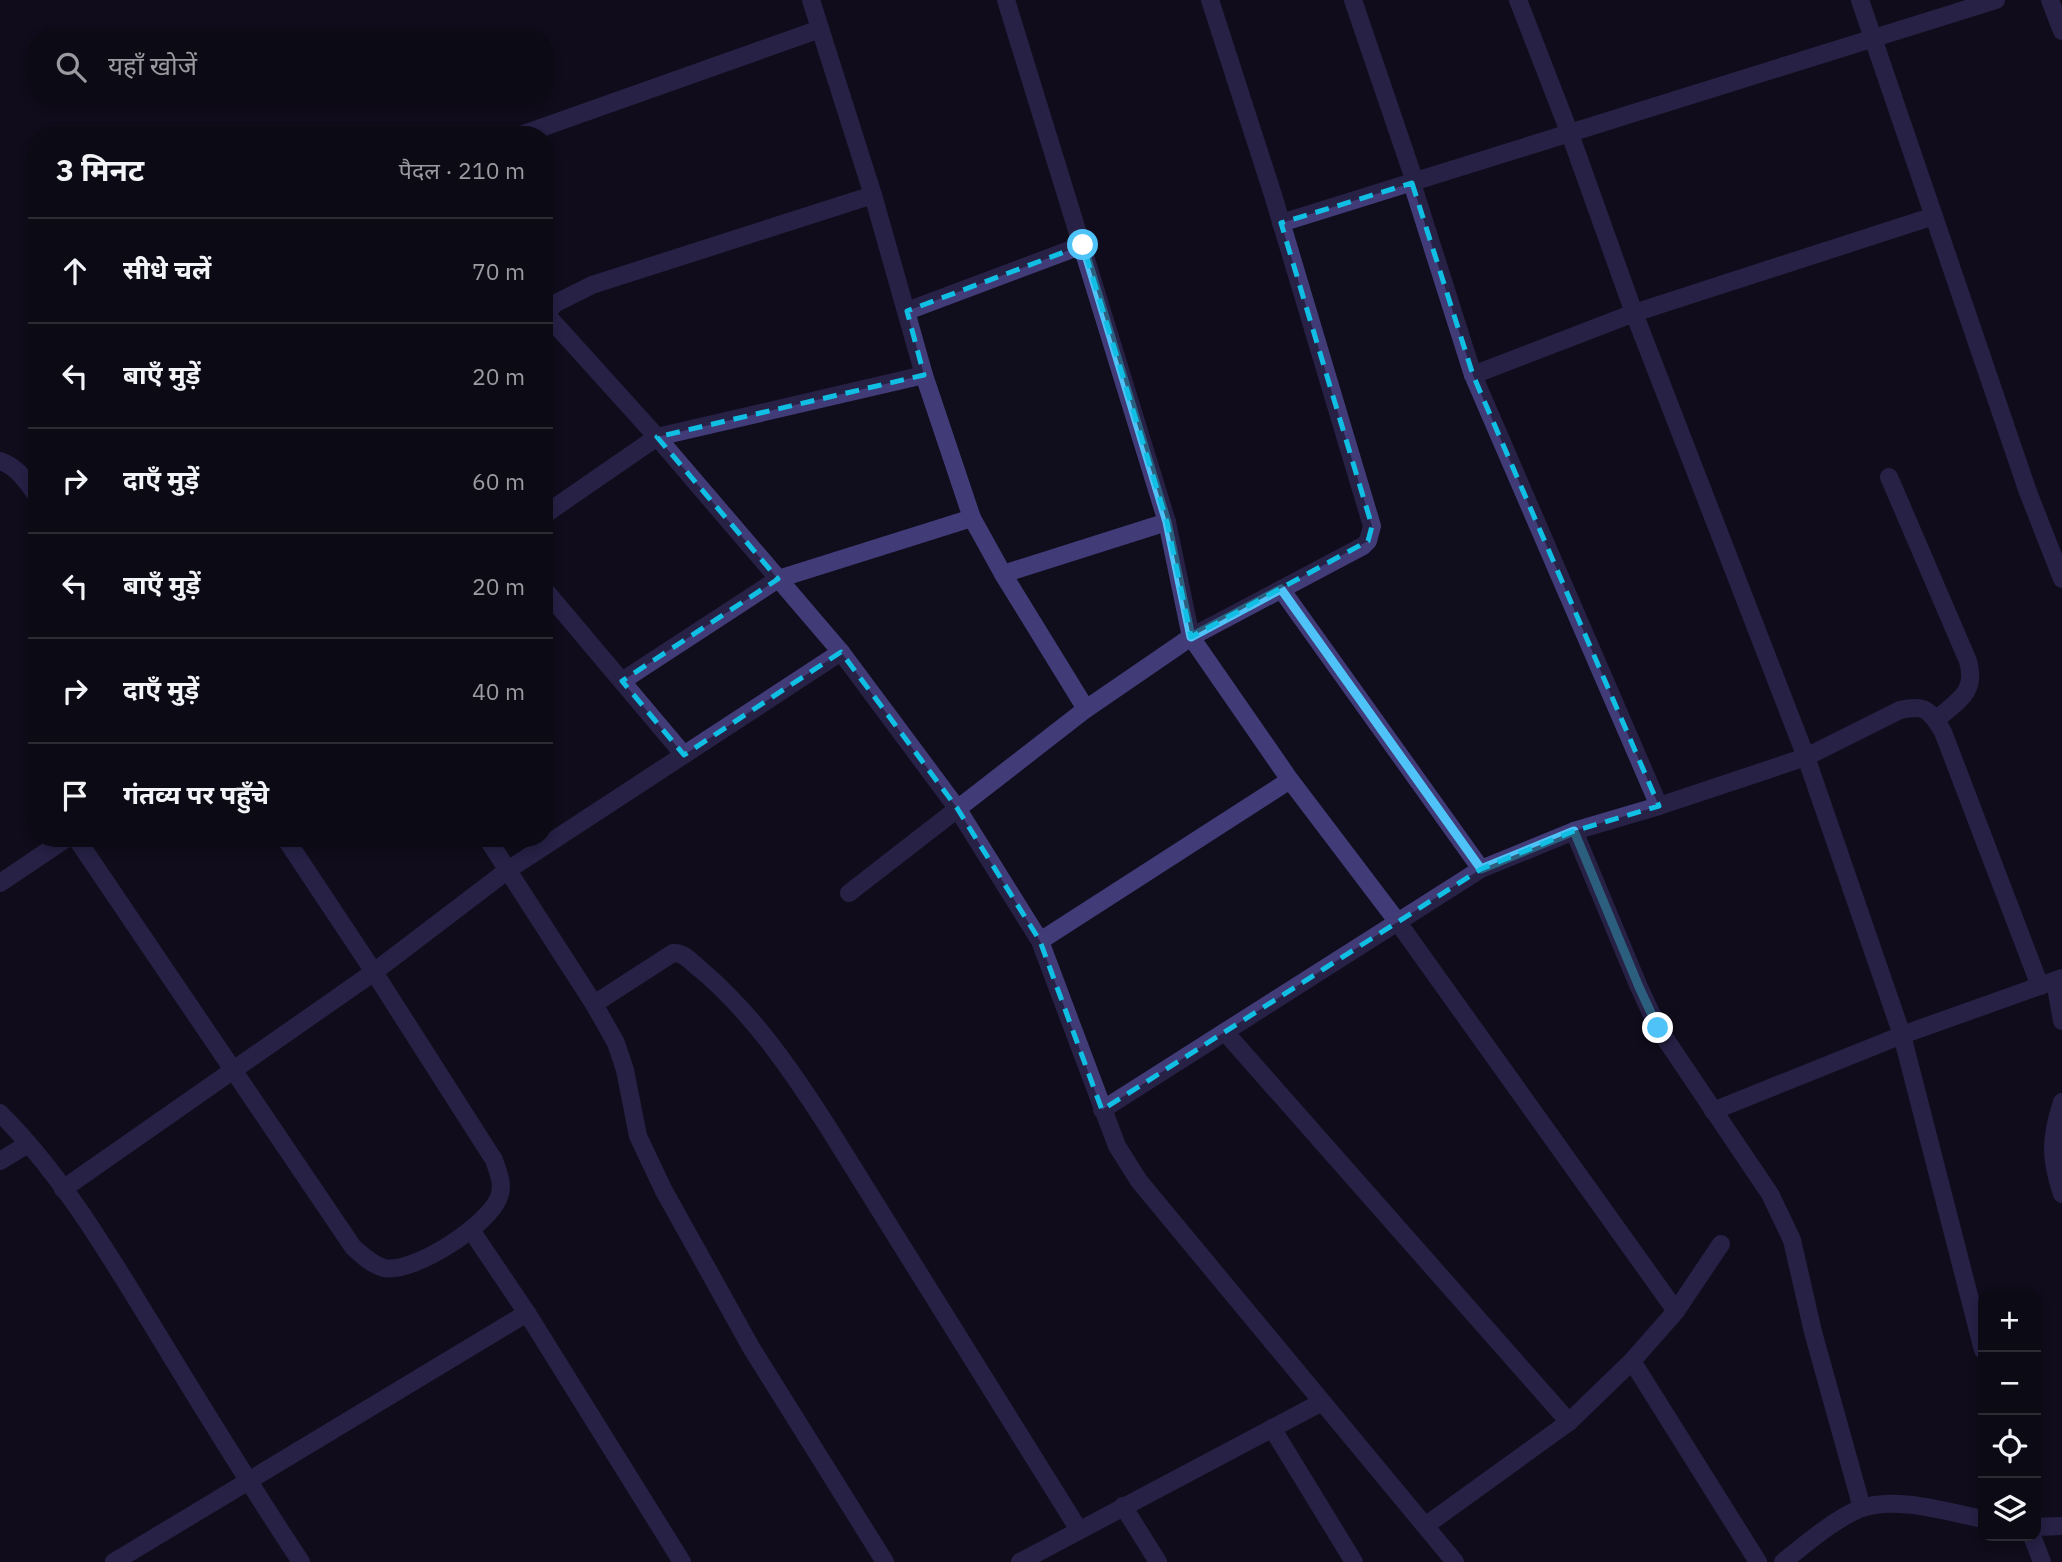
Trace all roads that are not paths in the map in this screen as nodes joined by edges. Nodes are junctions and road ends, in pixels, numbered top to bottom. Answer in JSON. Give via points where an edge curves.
{"nodes":[{"id":1,"x":811,"y":0,"type":"edge"},
{"id":2,"x":1006,"y":0,"type":"edge"},
{"id":3,"x":1210,"y":0,"type":"edge"},
{"id":4,"x":1353,"y":0,"type":"edge"},
{"id":5,"x":1518,"y":0,"type":"edge"},
{"id":6,"x":1860,"y":0,"type":"edge"},
{"id":7,"x":1996,"y":0,"type":"edge"},
{"id":8,"x":2050,"y":0,"type":"edge"},
{"id":9,"x":820,"y":29,"type":"junction"},
{"id":10,"x":2062,"y":31,"type":"edge"},
{"id":11,"x":1874,"y":40,"type":"junction"},
{"id":12,"x":546,"y":126,"type":"edge"},
{"id":13,"x":1570,"y":134,"type":"junction"},
{"id":14,"x":1413,"y":182,"type":"junction"},
{"id":15,"x":873,"y":195,"type":"junction"},
{"id":16,"x":1934,"y":216,"type":"junction"},
{"id":17,"x":1281,"y":223,"type":"junction"},
{"id":18,"x":1083,"y":245,"type":"junction"},
{"id":19,"x":553,"y":308,"type":"edge"},
{"id":20,"x":906,"y":310,"type":"junction"},
{"id":21,"x":1634,"y":313,"type":"junction"},
{"id":22,"x":553,"y":323,"type":"edge"},
{"id":23,"x":924,"y":375,"type":"junction"},
{"id":24,"x":1473,"y":376,"type":"junction"},
{"id":25,"x":657,"y":437,"type":"junction"},
{"id":26,"x":0,"y":461,"type":"edge"},
{"id":27,"x":1889,"y":477,"type":"dead end"},
{"id":28,"x":28,"y":484,"type":"edge"},
{"id":29,"x":553,"y":509,"type":"edge"},
{"id":30,"x":972,"y":518,"type":"junction"},
{"id":31,"x":1167,"y":522,"type":"junction"},
{"id":32,"x":1003,"y":574,"type":"junction"},
{"id":33,"x":778,"y":579,"type":"junction"},
{"id":34,"x":2062,"y":579,"type":"edge"},
{"id":35,"x":1281,"y":589,"type":"junction"},
{"id":36,"x":553,"y":600,"type":"edge"},
{"id":37,"x":1191,"y":637,"type":"junction"},
{"id":38,"x":841,"y":652,"type":"junction"},
{"id":39,"x":622,"y":681,"type":"junction"},
{"id":40,"x":1086,"y":709,"type":"junction"},
{"id":41,"x":1936,"y":720,"type":"junction"},
{"id":42,"x":684,"y":755,"type":"junction"},
{"id":43,"x":1806,"y":757,"type":"junction"},
{"id":44,"x":1290,"y":780,"type":"junction"},
{"id":45,"x":1659,"y":806,"type":"junction"},
{"id":46,"x":957,"y":808,"type":"junction"},
{"id":47,"x":1574,"y":831,"type":"junction"},
{"id":48,"x":553,"y":841,"type":"edge"},
{"id":49,"x":53,"y":847,"type":"edge"},
{"id":50,"x":82,"y":847,"type":"edge"},
{"id":51,"x":291,"y":847,"type":"edge"},
{"id":52,"x":493,"y":847,"type":"edge"},
{"id":53,"x":543,"y":847,"type":"edge"},
{"id":54,"x":1481,"y":869,"type":"junction"},
{"id":55,"x":508,"y":870,"type":"junction"},
{"id":56,"x":0,"y":883,"type":"edge"},
{"id":57,"x":849,"y":893,"type":"dead end"},
{"id":58,"x":1397,"y":921,"type":"junction"},
{"id":59,"x":1040,"y":941,"type":"junction"},
{"id":60,"x":374,"y":972,"type":"junction"},
{"id":61,"x":2053,"y":982,"type":"edge"},
{"id":62,"x":594,"y":1004,"type":"junction"},
{"id":63,"x":2062,"y":1021,"type":"edge"},
{"id":64,"x":1225,"y":1032,"type":"junction"},
{"id":65,"x":1902,"y":1035,"type":"junction"},
{"id":66,"x":232,"y":1072,"type":"junction"},
{"id":67,"x":2062,"y":1102,"type":"edge"},
{"id":68,"x":1102,"y":1110,"type":"junction"},
{"id":69,"x":1713,"y":1111,"type":"junction"},
{"id":70,"x":0,"y":1113,"type":"edge"},
{"id":71,"x":28,"y":1144,"type":"junction"},
{"id":72,"x":0,"y":1161,"type":"edge"},
{"id":73,"x":63,"y":1189,"type":"junction"},
{"id":74,"x":2062,"y":1194,"type":"edge"},
{"id":75,"x":471,"y":1230,"type":"junction"},
{"id":76,"x":1721,"y":1244,"type":"dead end"},
{"id":77,"x":1676,"y":1311,"type":"junction"},
{"id":78,"x":527,"y":1313,"type":"junction"},
{"id":79,"x":1978,"y":1331,"type":"edge"},
{"id":80,"x":1632,"y":1361,"type":"junction"},
{"id":81,"x":1322,"y":1402,"type":"junction"},
{"id":82,"x":1569,"y":1422,"type":"junction"},
{"id":83,"x":1272,"y":1428,"type":"junction"},
{"id":84,"x":248,"y":1482,"type":"junction"},
{"id":85,"x":1123,"y":1506,"type":"junction"},
{"id":86,"x":1862,"y":1508,"type":"junction"},
{"id":87,"x":1978,"y":1518,"type":"edge"},
{"id":88,"x":2062,"y":1525,"type":"edge"},
{"id":89,"x":1425,"y":1526,"type":"junction"},
{"id":90,"x":2041,"y":1527,"type":"edge"},
{"id":91,"x":1079,"y":1531,"type":"junction"},
{"id":92,"x":2034,"y":1541,"type":"edge"},
{"id":93,"x":114,"y":1562,"type":"edge"},
{"id":94,"x":301,"y":1562,"type":"edge"},
{"id":95,"x":682,"y":1562,"type":"edge"},
{"id":96,"x":885,"y":1562,"type":"edge"},
{"id":97,"x":1020,"y":1562,"type":"edge"},
{"id":98,"x":1158,"y":1562,"type":"edge"},
{"id":99,"x":1354,"y":1562,"type":"edge"},
{"id":100,"x":1455,"y":1562,"type":"edge"},
{"id":101,"x":1758,"y":1562,"type":"edge"},
{"id":102,"x":1783,"y":1562,"type":"edge"},
{"id":103,"x":2042,"y":1562,"type":"edge"}],
"edges":[{"from":1,"to":9,"type":"street"},
{"from":2,"to":18,"type":"street"},
{"from":3,"to":17,"type":"street"},
{"from":4,"to":14,"type":"street"},
{"from":5,"to":13,"type":"street"},
{"from":6,"to":11,"type":"street"},
{"from":7,"to":11,"type":"street"},
{"from":8,"to":10,"type":"street"},
{"from":9,"to":12,"type":"street"},
{"from":9,"to":15,"type":"street"},
{"from":11,"to":13,"type":"street"},
{"from":11,"to":16,"type":"street"},
{"from":13,"to":14,"type":"street"},
{"from":13,"to":21,"type":"street"},
{"from":14,"to":17,"type":"street"},
{"from":14,"to":24,"type":"street"},
{"from":15,"to":19,"type":"street","via":[[592,285]]},
{"from":15,"to":20,"type":"street"},
{"from":16,"to":21,"type":"street"},
{"from":16,"to":34,"type":"street"},
{"from":17,"to":35,"type":"street","via":[[1372,526],[1363,546]]},
{"from":18,"to":20,"type":"street"},
{"from":18,"to":31,"type":"street"},
{"from":20,"to":23,"type":"street"},
{"from":21,"to":24,"type":"street"},
{"from":21,"to":43,"type":"street"},
{"from":22,"to":25,"type":"street"},
{"from":23,"to":25,"type":"street"},
{"from":23,"to":30,"type":"street"},
{"from":24,"to":45,"type":"street"},
{"from":25,"to":29,"type":"street"},
{"from":25,"to":33,"type":"street"},
{"from":26,"to":28,"type":"street","via":[[11,465]]},
{"from":27,"to":41,"type":"street","via":[[1972,674],[1965,692]]},
{"from":30,"to":32,"type":"street"},
{"from":30,"to":33,"type":"street"},
{"from":31,"to":32,"type":"street"},
{"from":31,"to":37,"type":"street"},
{"from":32,"to":40,"type":"street"},
{"from":33,"to":38,"type":"street"},
{"from":33,"to":39,"type":"street"},
{"from":35,"to":37,"type":"street"},
{"from":35,"to":54,"type":"street"},
{"from":36,"to":39,"type":"street"},
{"from":37,"to":40,"type":"street"},
{"from":37,"to":44,"type":"street"},
{"from":38,"to":42,"type":"street"},
{"from":38,"to":46,"type":"street"},
{"from":39,"to":42,"type":"street"},
{"from":40,"to":46,"type":"street"},
{"from":41,"to":43,"type":"street","via":[[1916,706],[1900,710]]},
{"from":41,"to":61,"type":"street"},
{"from":42,"to":48,"type":"street"},
{"from":43,"to":45,"type":"street"},
{"from":43,"to":65,"type":"street"},
{"from":44,"to":58,"type":"street"},
{"from":44,"to":59,"type":"street"},
{"from":45,"to":47,"type":"street"},
{"from":46,"to":57,"type":"street"},
{"from":46,"to":59,"type":"street"},
{"from":47,"to":54,"type":"street"},
{"from":47,"to":69,"type":"street","via":[[1658,1028]]},
{"from":49,"to":56,"type":"street"},
{"from":50,"to":66,"type":"street"},
{"from":51,"to":60,"type":"street"},
{"from":52,"to":55,"type":"street"},
{"from":53,"to":55,"type":"street"},
{"from":54,"to":58,"type":"street"},
{"from":55,"to":60,"type":"street"},
{"from":55,"to":62,"type":"street"},
{"from":58,"to":64,"type":"street"},
{"from":58,"to":77,"type":"street"},
{"from":59,"to":68,"type":"street"},
{"from":60,"to":66,"type":"street"},
{"from":60,"to":75,"type":"street","via":[[494,1160],[501,1180],[500,1196],[491,1212]]},
{"from":61,"to":63,"type":"street"},
{"from":61,"to":65,"type":"street"},
{"from":62,"to":91,"type":"street","via":[[674,953],[685,956],[733,999],[819,1113]]},
{"from":62,"to":96,"type":"street","via":[[616,1044],[638,1136],[652,1168],[752,1349]]},
{"from":64,"to":68,"type":"street"},
{"from":64,"to":82,"type":"street"},
{"from":65,"to":69,"type":"street"},
{"from":65,"to":79,"type":"street"},
{"from":66,"to":73,"type":"street"},
{"from":66,"to":75,"type":"street","via":[[353,1247],[368,1260],[383,1268],[400,1268]]},
{"from":67,"to":74,"type":"street","via":[[2052,1148]]},
{"from":68,"to":81,"type":"street","via":[[1116,1146],[1139,1181]]},
{"from":69,"to":86,"type":"street","via":[[1770,1194],[1792,1240]]},
{"from":70,"to":71,"type":"street"},
{"from":71,"to":72,"type":"street"},
{"from":71,"to":73,"type":"street"},
{"from":73,"to":84,"type":"street","via":[[87,1219]]},
{"from":75,"to":78,"type":"street"},
{"from":76,"to":77,"type":"street"},
{"from":77,"to":80,"type":"street"},
{"from":78,"to":84,"type":"street"},
{"from":78,"to":95,"type":"street"},
{"from":80,"to":82,"type":"street"},
{"from":80,"to":101,"type":"street"},
{"from":81,"to":83,"type":"street"},
{"from":81,"to":89,"type":"street"},
{"from":82,"to":89,"type":"street"},
{"from":83,"to":85,"type":"street"},
{"from":83,"to":99,"type":"street"},
{"from":84,"to":93,"type":"street"},
{"from":84,"to":94,"type":"street"},
{"from":85,"to":91,"type":"street"},
{"from":85,"to":98,"type":"street"},
{"from":86,"to":87,"type":"street","via":[[1915,1506]]},
{"from":86,"to":102,"type":"street"},
{"from":88,"to":90,"type":"street"},
{"from":89,"to":100,"type":"street"},
{"from":91,"to":97,"type":"street"},
{"from":92,"to":103,"type":"street"}]}
